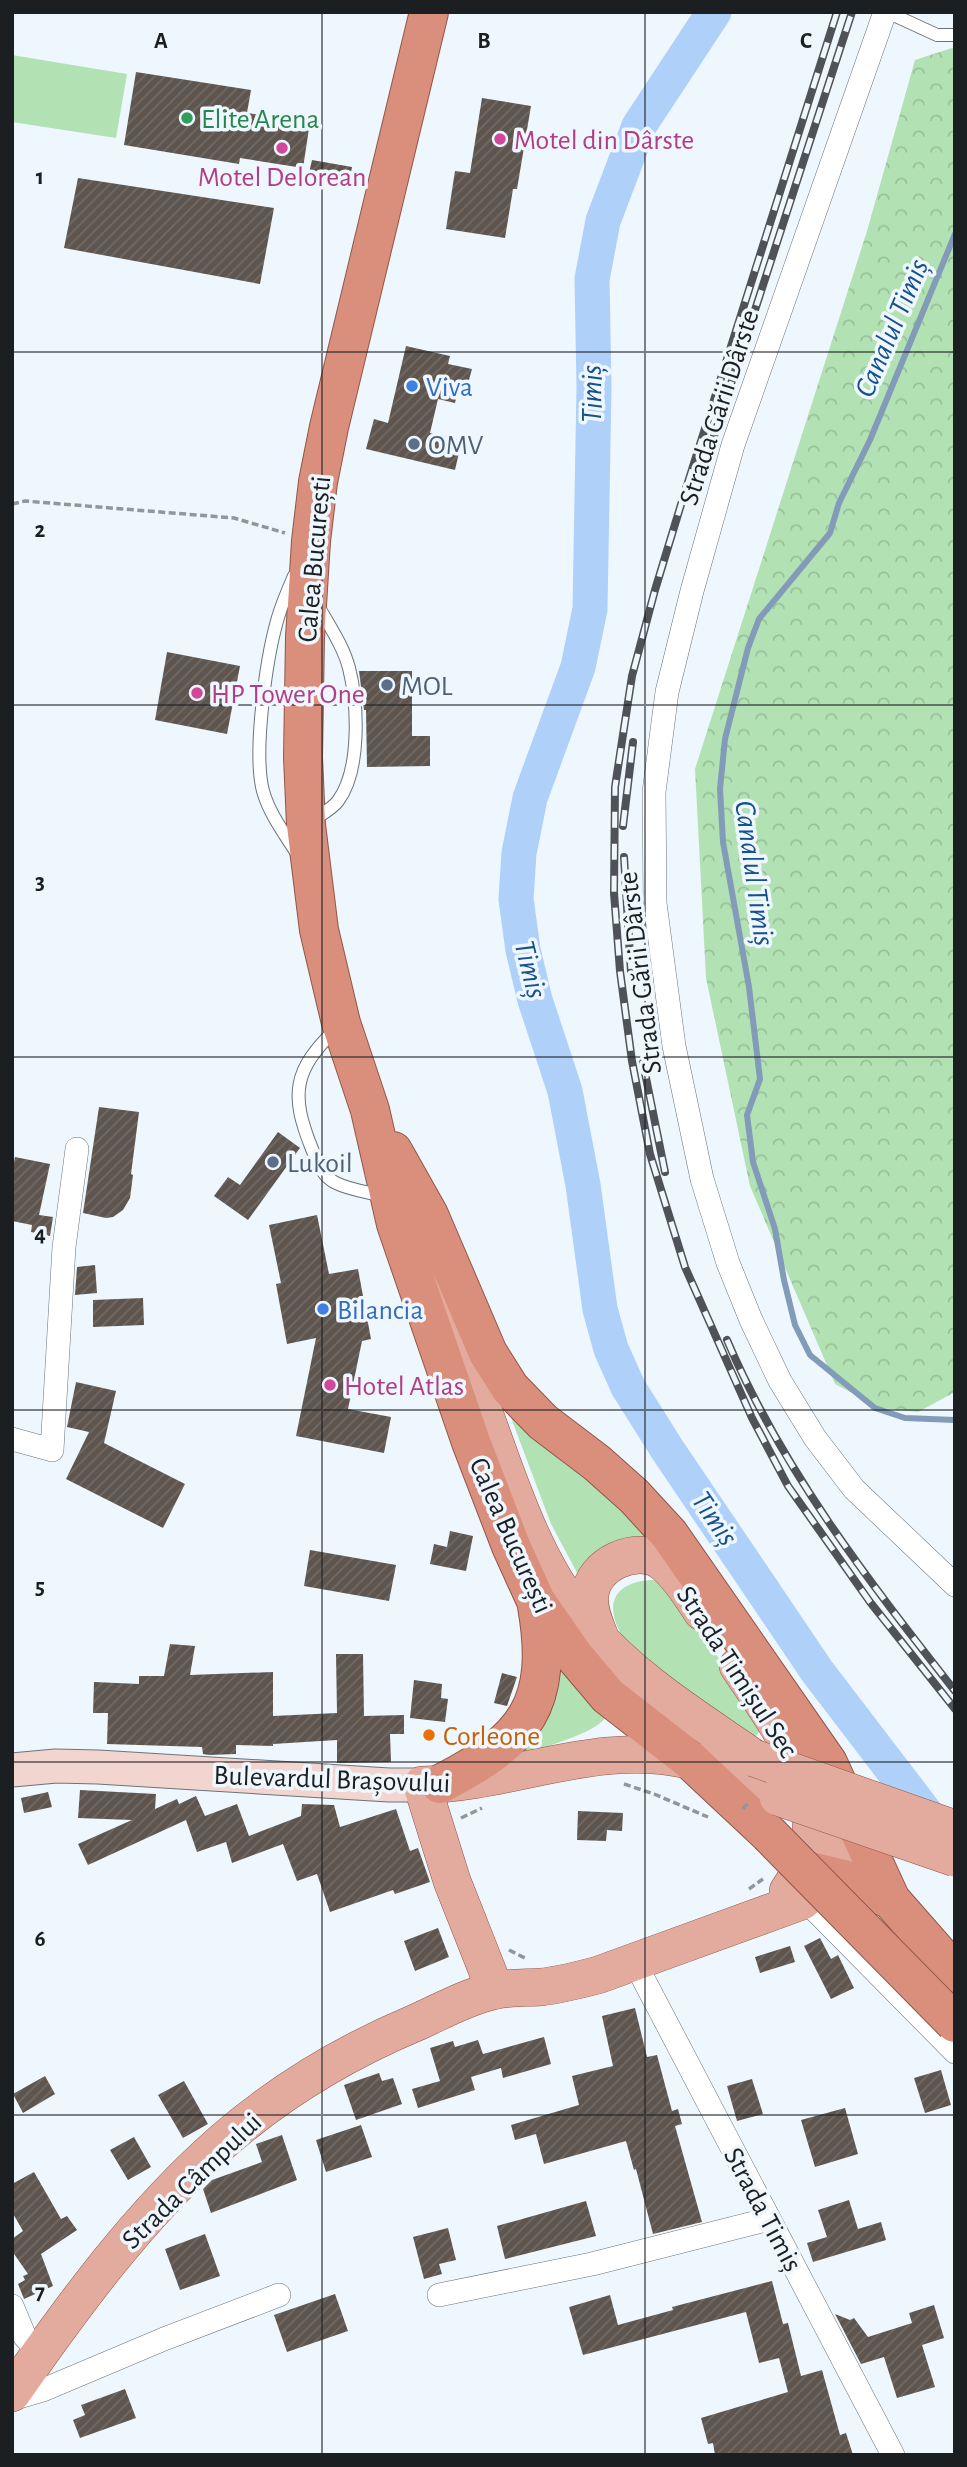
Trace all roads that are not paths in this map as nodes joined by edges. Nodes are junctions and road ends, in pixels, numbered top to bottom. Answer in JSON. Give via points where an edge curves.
{"nodes":[{"id":1,"x":429,"y":12,"type":"edge"},
{"id":2,"x":886,"y":12,"type":"edge"},
{"id":3,"x":955,"y":35,"type":"edge"},
{"id":4,"x":311,"y":541,"type":"junction"},
{"id":5,"x":308,"y":587,"type":"junction"},
{"id":6,"x":306,"y":825,"type":"junction"},
{"id":7,"x":311,"y":878,"type":"junction"},
{"id":8,"x":341,"y":1023,"type":"junction"},
{"id":9,"x":370,"y":1110,"type":"junction"},
{"id":10,"x":77,"y":1149,"type":"dead end"},
{"id":11,"x":391,"y":1198,"type":"junction"},
{"id":12,"x":12,"y":1439,"type":"edge"},
{"id":13,"x":955,"y":1585,"type":"edge"},
{"id":14,"x":536,"y":1601,"type":"junction"},
{"id":15,"x":602,"y":1641,"type":"junction"},
{"id":16,"x":691,"y":1760,"type":"junction"},
{"id":17,"x":12,"y":1770,"type":"edge"},
{"id":18,"x":431,"y":1784,"type":"junction"},
{"id":19,"x":850,"y":1811,"type":"junction"},
{"id":20,"x":748,"y":1815,"type":"junction"},
{"id":21,"x":955,"y":1829,"type":"edge"},
{"id":22,"x":955,"y":1858,"type":"edge"},
{"id":23,"x":784,"y":1889,"type":"junction"},
{"id":24,"x":891,"y":1900,"type":"junction"},
{"id":25,"x":635,"y":1963,"type":"junction"},
{"id":26,"x":955,"y":1973,"type":"edge"},
{"id":27,"x":495,"y":1990,"type":"junction"},
{"id":28,"x":955,"y":2023,"type":"edge"},
{"id":29,"x":955,"y":2052,"type":"edge"},
{"id":30,"x":769,"y":2219,"type":"junction"},
{"id":31,"x":279,"y":2295,"type":"dead end"},
{"id":32,"x":439,"y":2295,"type":"dead end"},
{"id":33,"x":12,"y":2306,"type":"edge"},
{"id":34,"x":40,"y":2353,"type":"junction"},
{"id":35,"x":12,"y":2393,"type":"edge"},
{"id":36,"x":12,"y":2399,"type":"edge"},
{"id":37,"x":893,"y":2455,"type":"edge"}],
"edges":[{"from":1,"to":4,"type":"highway","name":"Calea București","via":[[332,414]]},
{"from":2,"to":3,"type":"lane","via":[[937,35]]},
{"from":2,"to":13,"type":"street","name":"Strada Gării Dârste","via":[[733,445],[689,604],[667,692],[654,792],[654,903],[674,1046],[702,1179],[751,1320],[780,1381],[838,1469]]},
{"from":4,"to":5,"type":"highway","name":"Calea București"},
{"from":4,"to":7,"type":"lane","via":[[277,620],[259,764],[263,792]]},
{"from":5,"to":6,"type":"highway","name":"Calea București","via":[[303,681]]},
{"from":5,"to":6,"type":"lane","via":[[349,668],[355,753],[337,802]]},
{"from":6,"to":7,"type":"highway","name":"Calea București"},
{"from":7,"to":8,"type":"highway","name":"Calea București"},
{"from":8,"to":9,"type":"highway","name":"Calea București"},
{"from":8,"to":11,"type":"lane","via":[[305,1066],[297,1093],[304,1130],[321,1171],[336,1183]]},
{"from":9,"to":11,"type":"highway","name":"Calea București"},
{"from":9,"to":15,"type":"main road","name":"Calea București","via":[[527,1522],[567,1600]]},
{"from":9,"to":19,"type":"highway","via":[[429,1215],[488,1353],[510,1388],[543,1422],[634,1496],[669,1534],[817,1744]]},
{"from":10,"to":12,"type":"street","via":[[64,1247],[52,1450]]},
{"from":11,"to":14,"type":"highway","name":"Calea București","via":[[471,1442]]},
{"from":14,"to":16,"type":"highway","name":"Calea București","via":[[608,1696]]},
{"from":14,"to":18,"type":"highway","via":[[542,1654],[534,1705],[504,1745],[469,1769]]},
{"from":15,"to":21,"type":"main road","name":"Calea București","bridge":true,"via":[[677,1707],[754,1758]]},
{"from":15,"to":23,"type":"main road","name":"Strada Timișul Sec","via":[[589,1593],[597,1576],[632,1555],[648,1555],[673,1572],[798,1761],[810,1803],[812,1833]]},
{"from":16,"to":18,"type":"main road","name":"Bulevardul Brașovului","via":[[611,1754],[472,1781]]},
{"from":16,"to":20,"type":"highway","name":"Calea București"},
{"from":17,"to":18,"type":"main road","name":"Bulevardul Brașovului","via":[[84,1766]]},
{"from":18,"to":27,"type":"main road","via":[[452,1881]]},
{"from":19,"to":23,"type":"main road","via":[[842,1850]]},
{"from":19,"to":24,"type":"highway"},
{"from":20,"to":22,"type":"main road","bridge":true},
{"from":20,"to":28,"type":"highway","name":"Calea București","bridge":true},
{"from":23,"to":24,"type":"highway","via":[[870,1888]]},
{"from":23,"to":25,"type":"main road"},
{"from":23,"to":29,"type":"street","via":[[809,1905]]},
{"from":24,"to":26,"type":"highway"},
{"from":25,"to":27,"type":"main road","via":[[566,1984]]},
{"from":25,"to":30,"type":"street","name":"Strada Timiș"},
{"from":27,"to":34,"type":"main road","name":"Strada Câmpului","via":[[393,2032],[272,2102],[222,2142],[145,2219]]},
{"from":30,"to":32,"type":"street","via":[[592,2264]]},
{"from":30,"to":37,"type":"street","name":"Strada Timiș"},
{"from":31,"to":36,"type":"street"},
{"from":33,"to":34,"type":"street","via":[[25,2337]]},
{"from":34,"to":35,"type":"main road","name":"Strada Câmpului"}]}
